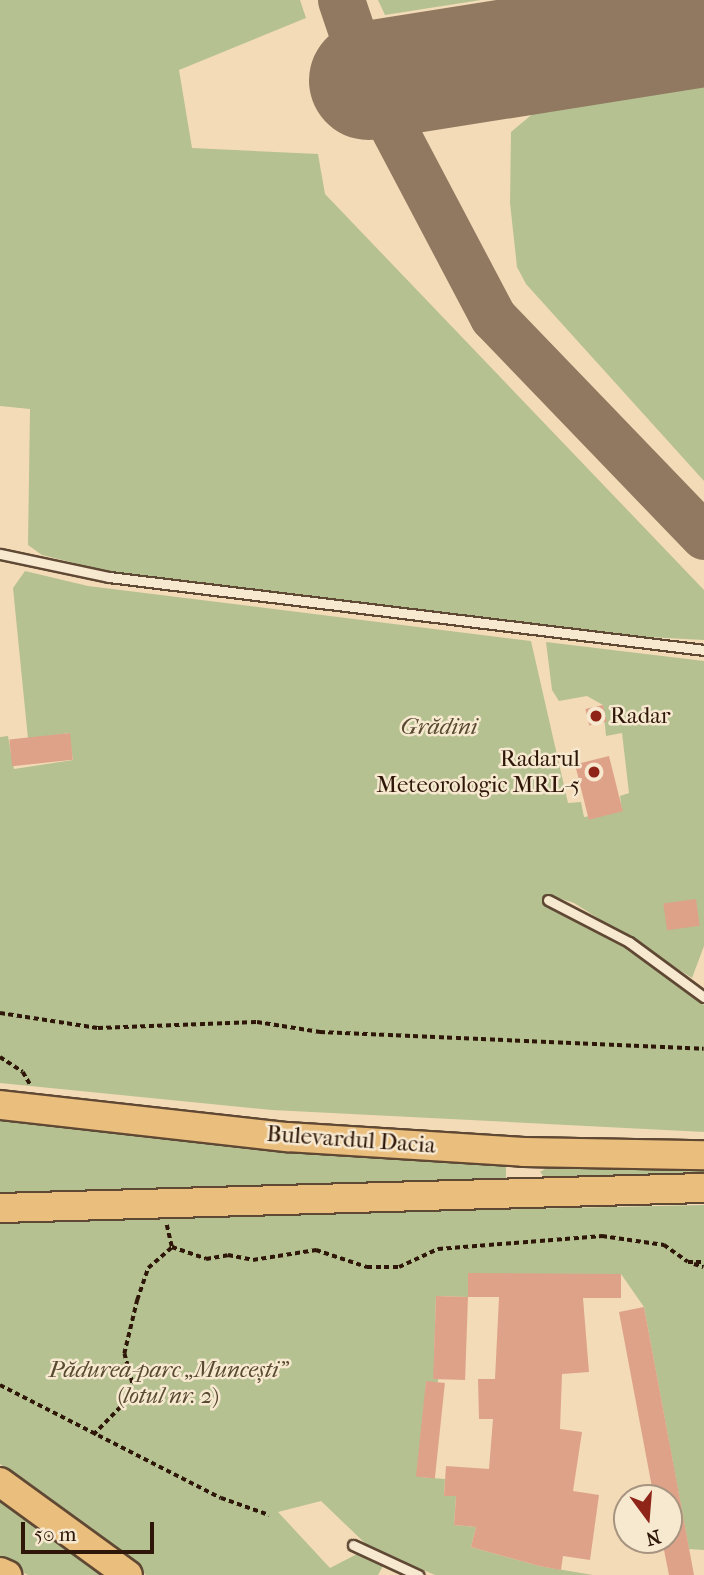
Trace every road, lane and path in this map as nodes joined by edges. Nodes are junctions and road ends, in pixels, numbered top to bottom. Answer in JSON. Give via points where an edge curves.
{"nodes":[{"id":1,"x":0,"y":554,"type":"edge"},
{"id":2,"x":704,"y":650,"type":"edge"},
{"id":3,"x":548,"y":900,"type":"dead end"},
{"id":4,"x":704,"y":997,"type":"edge"},
{"id":5,"x":0,"y":1013,"type":"edge"},
{"id":6,"x":704,"y":1049,"type":"edge"},
{"id":7,"x":0,"y":1057,"type":"edge"},
{"id":8,"x":0,"y":1105,"type":"edge"},
{"id":9,"x":40,"y":1110,"type":"junction"},
{"id":10,"x":524,"y":1152,"type":"junction"},
{"id":11,"x":704,"y":1155,"type":"edge"},
{"id":12,"x":704,"y":1188,"type":"edge"},
{"id":13,"x":523,"y":1192,"type":"junction"},
{"id":14,"x":162,"y":1205,"type":"junction"},
{"id":15,"x":0,"y":1208,"type":"edge"},
{"id":16,"x":172,"y":1247,"type":"junction"},
{"id":17,"x":704,"y":1265,"type":"edge"},
{"id":18,"x":0,"y":1385,"type":"edge"},
{"id":19,"x":93,"y":1436,"type":"junction"},
{"id":20,"x":0,"y":1482,"type":"edge"},
{"id":21,"x":269,"y":1515,"type":"dead end"},
{"id":22,"x":353,"y":1545,"type":"dead end"},
{"id":23,"x":0,"y":1572,"type":"edge"},
{"id":24,"x":7,"y":1575,"type":"edge"},
{"id":25,"x":128,"y":1575,"type":"edge"},
{"id":26,"x":418,"y":1575,"type":"edge"}],
"edges":[{"from":1,"to":2,"type":"lane","via":[[109,577]]},
{"from":3,"to":4,"type":"lane","via":[[629,942]]},
{"from":5,"to":6,"type":"path","via":[[98,1028],[257,1022],[320,1032]]},
{"from":7,"to":9,"type":"path","via":[[23,1072]]},
{"from":8,"to":9,"type":"main road","name":"Bulevardul Dacia"},
{"from":9,"to":10,"type":"main road","name":"Bulevardul Dacia","via":[[287,1137]]},
{"from":10,"to":11,"type":"main road","name":"Bulevardul Dacia"},
{"from":10,"to":13,"type":"main road"},
{"from":12,"to":13,"type":"main road"},
{"from":13,"to":14,"type":"main road"},
{"from":14,"to":15,"type":"main road"},
{"from":14,"to":16,"type":"path"},
{"from":16,"to":17,"type":"path","via":[[206,1259],[228,1255],[253,1261],[316,1250],[367,1267],[400,1267],[438,1249],[602,1236],[664,1245],[688,1262]]},
{"from":16,"to":19,"type":"path","via":[[148,1268],[137,1300],[124,1354],[132,1383],[127,1400]]},
{"from":18,"to":19,"type":"path"},
{"from":19,"to":21,"type":"path","via":[[221,1498]]},
{"from":20,"to":25,"type":"main road"},
{"from":22,"to":26,"type":"lane"},
{"from":23,"to":24,"type":"main road"}]}
